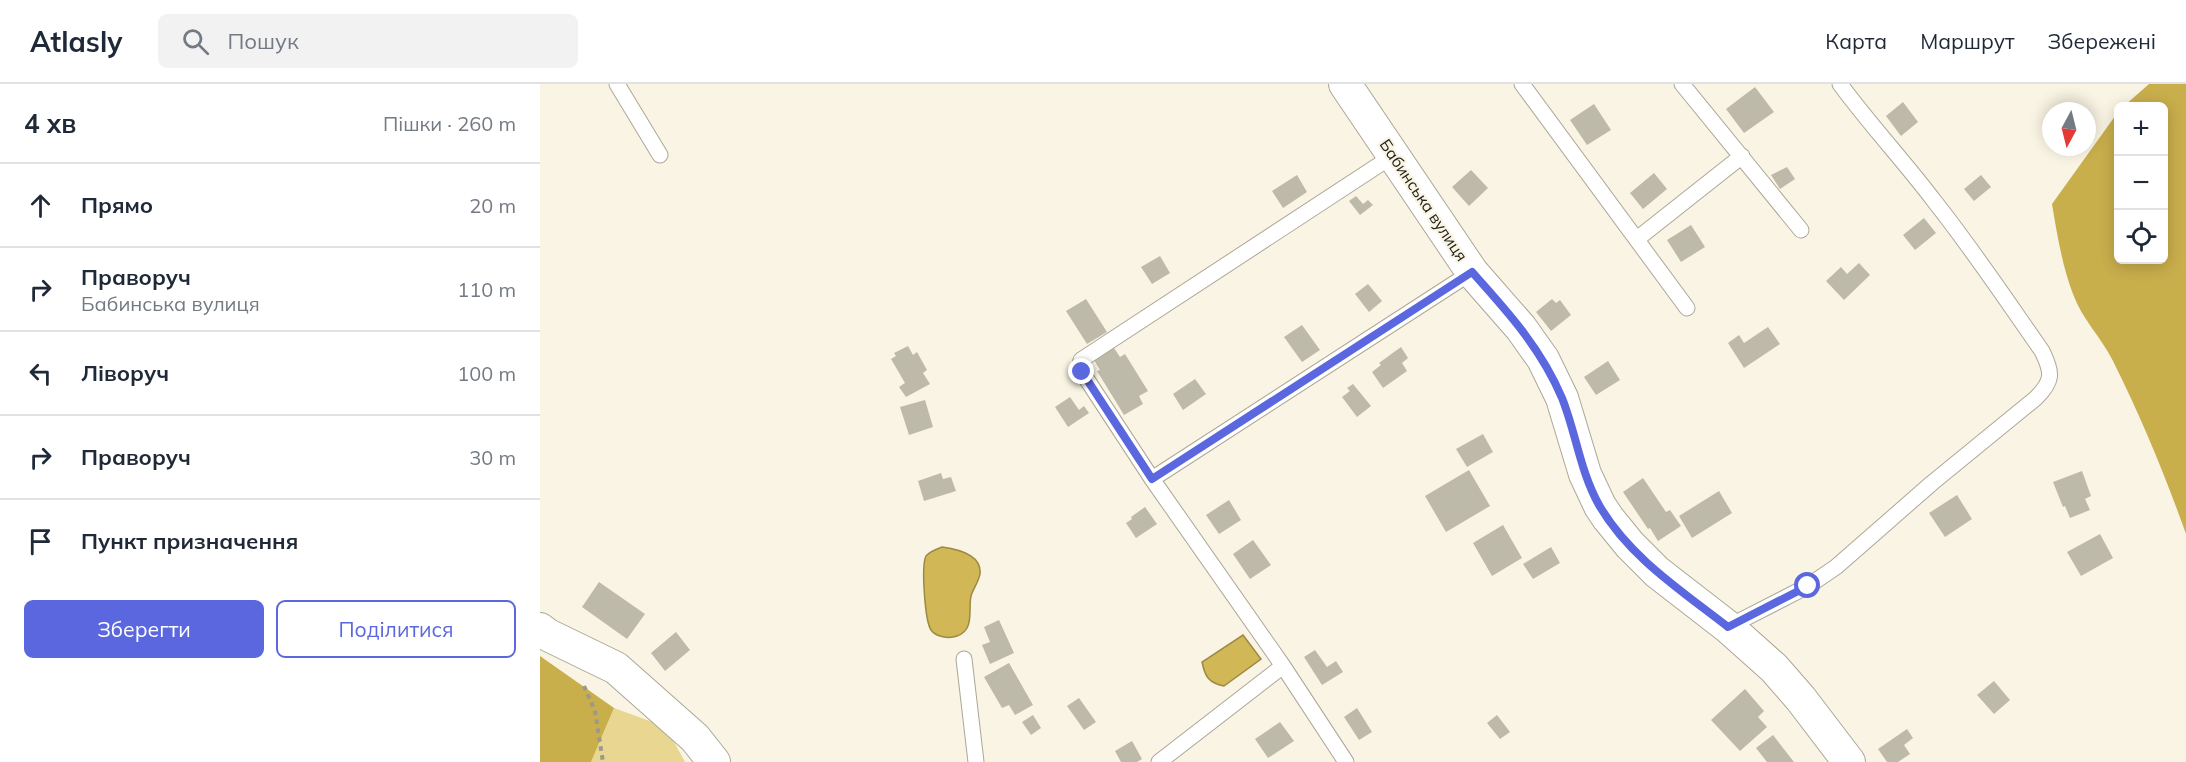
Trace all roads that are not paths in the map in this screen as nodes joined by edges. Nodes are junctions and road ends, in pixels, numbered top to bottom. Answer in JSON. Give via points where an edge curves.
{"nodes":[{"id":1,"x":617,"y":84,"type":"edge"},
{"id":2,"x":1346,"y":84,"type":"edge"},
{"id":3,"x":1522,"y":84,"type":"edge"},
{"id":4,"x":1682,"y":84,"type":"edge"},
{"id":5,"x":1840,"y":84,"type":"edge"},
{"id":6,"x":660,"y":155,"type":"dead end"},
{"id":7,"x":1394,"y":155,"type":"junction"},
{"id":8,"x":1742,"y":156,"type":"junction"},
{"id":9,"x":1801,"y":230,"type":"dead end"},
{"id":10,"x":1637,"y":239,"type":"junction"},
{"id":11,"x":1472,"y":272,"type":"junction"},
{"id":12,"x":1688,"y":308,"type":"dead end"},
{"id":13,"x":1152,"y":479,"type":"junction"},
{"id":14,"x":1728,"y":627,"type":"junction"},
{"id":15,"x":540,"y":629,"type":"edge"},
{"id":16,"x":964,"y":659,"type":"dead end"},
{"id":17,"x":1283,"y":666,"type":"junction"},
{"id":18,"x":714,"y":762,"type":"edge"},
{"id":19,"x":976,"y":762,"type":"edge"},
{"id":20,"x":1159,"y":762,"type":"edge"},
{"id":21,"x":1346,"y":762,"type":"edge"},
{"id":22,"x":1849,"y":762,"type":"edge"}],
"edges":[{"from":1,"to":6,"type":"lane"},
{"from":2,"to":7,"type":"street","name":"Бабинська вулиця"},
{"from":3,"to":10,"type":"lane"},
{"from":4,"to":8,"type":"lane"},
{"from":5,"to":14,"type":"lane","via":[[1975,255],[2042,351],[2050,380],[2036,398],[1836,567],[1808,586]]},
{"from":7,"to":11,"type":"street","name":"Бабинська вулиця"},
{"from":7,"to":13,"type":"lane","via":[[1081,360],[1082,372]]},
{"from":8,"to":9,"type":"lane"},
{"from":8,"to":10,"type":"lane"},
{"from":10,"to":12,"type":"lane"},
{"from":11,"to":13,"type":"lane"},
{"from":11,"to":14,"type":"street","name":"Бабинська вулиця","via":[[1543,359],[1565,406],[1585,474],[1608,519],[1650,566]]},
{"from":13,"to":17,"type":"lane"},
{"from":14,"to":22,"type":"street","name":"Бабинська вулиця","via":[[1786,681]]},
{"from":15,"to":18,"type":"street","via":[[616,668],[695,738]]},
{"from":16,"to":19,"type":"lane"},
{"from":17,"to":20,"type":"lane"},
{"from":17,"to":21,"type":"lane"}]}
